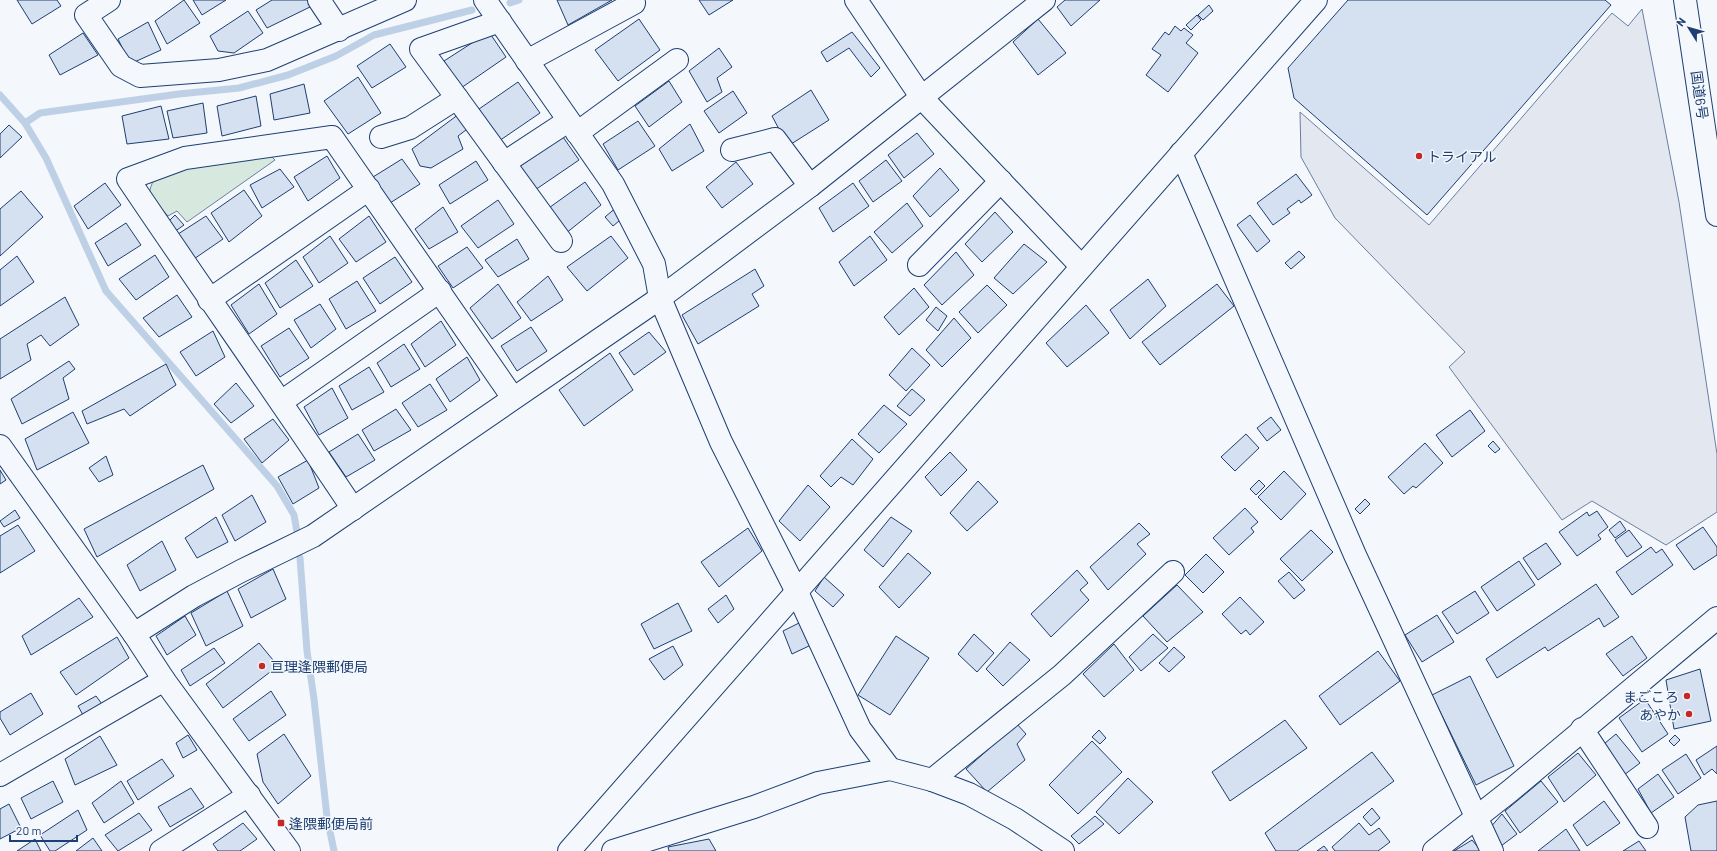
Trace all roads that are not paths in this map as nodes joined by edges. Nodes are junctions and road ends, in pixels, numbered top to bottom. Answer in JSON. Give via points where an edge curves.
{"nodes":[{"id":1,"x":109,"y":0,"type":"edge"},
{"id":2,"x":319,"y":0,"type":"edge"},
{"id":3,"x":405,"y":0,"type":"edge"},
{"id":4,"x":485,"y":0,"type":"edge"},
{"id":5,"x":856,"y":0,"type":"edge"},
{"id":6,"x":1044,"y":0,"type":"edge"},
{"id":7,"x":1316,"y":0,"type":"edge"},
{"id":8,"x":1685,"y":0,"type":"edge"},
{"id":9,"x":634,"y":3,"type":"dead end"},
{"id":10,"x":500,"y":21,"type":"junction"},
{"id":11,"x":340,"y":30,"type":"junction"},
{"id":12,"x":677,"y":60,"type":"dead end"},
{"id":13,"x":527,"y":61,"type":"junction"},
{"id":14,"x":457,"y":98,"type":"junction"},
{"id":15,"x":922,"y":98,"type":"junction"},
{"id":16,"x":573,"y":127,"type":"junction"},
{"id":17,"x":381,"y":137,"type":"dead end"},
{"id":18,"x":732,"y":150,"type":"dead end"},
{"id":19,"x":1181,"y":153,"type":"junction"},
{"id":20,"x":504,"y":163,"type":"junction"},
{"id":21,"x":1001,"y":181,"type":"junction"},
{"id":22,"x":810,"y":186,"type":"junction"},
{"id":23,"x":370,"y":189,"type":"junction"},
{"id":24,"x":1717,"y":215,"type":"edge"},
{"id":25,"x":561,"y":241,"type":"dead end"},
{"id":26,"x":918,"y":265,"type":"dead end"},
{"id":27,"x":1081,"y":266,"type":"junction"},
{"id":28,"x":440,"y":291,"type":"junction"},
{"id":29,"x":660,"y":298,"type":"junction"},
{"id":30,"x":209,"y":300,"type":"junction"},
{"id":31,"x":513,"y":398,"type":"junction"},
{"id":32,"x":281,"y":402,"type":"junction"},
{"id":33,"x":0,"y":446,"type":"edge"},
{"id":34,"x":353,"y":509,"type":"junction"},
{"id":35,"x":1173,"y":572,"type":"dead end"},
{"id":36,"x":796,"y":590,"type":"junction"},
{"id":37,"x":1717,"y":618,"type":"edge"},
{"id":38,"x":134,"y":634,"type":"junction"},
{"id":39,"x":164,"y":680,"type":"junction"},
{"id":40,"x":1582,"y":729,"type":"junction"},
{"id":41,"x":890,"y":769,"type":"junction"},
{"id":42,"x":0,"y":775,"type":"edge"},
{"id":43,"x":932,"y":780,"type":"junction"},
{"id":44,"x":248,"y":795,"type":"junction"},
{"id":45,"x":1477,"y":818,"type":"junction"},
{"id":46,"x":1647,"y":826,"type":"dead end"},
{"id":47,"x":1056,"y":850,"type":"edge"},
{"id":48,"x":161,"y":851,"type":"edge"},
{"id":49,"x":289,"y":851,"type":"edge"},
{"id":50,"x":569,"y":851,"type":"edge"},
{"id":51,"x":613,"y":851,"type":"edge"},
{"id":52,"x":1434,"y":851,"type":"edge"},
{"id":53,"x":1492,"y":851,"type":"edge"}],
"edges":[{"from":1,"to":11,"type":"main road","via":[[86,15],[121,66],[140,76],[219,70],[260,61]]},
{"from":2,"to":11,"type":"main road"},
{"from":3,"to":11,"type":"main road"},
{"from":4,"to":10,"type":"main road"},
{"from":5,"to":15,"type":"main road"},
{"from":6,"to":15,"type":"main road"},
{"from":7,"to":19,"type":"main road"},
{"from":8,"to":24,"type":"main road","name":"国道6号"},
{"from":9,"to":13,"type":"main road"},
{"from":10,"to":13,"type":"main road"},
{"from":10,"to":14,"type":"main road","via":[[421,49]]},
{"from":12,"to":16,"type":"main road"},
{"from":13,"to":16,"type":"main road"},
{"from":14,"to":17,"type":"main road","via":[[410,128]]},
{"from":14,"to":20,"type":"main road"},
{"from":15,"to":21,"type":"main road"},
{"from":15,"to":22,"type":"main road"},
{"from":16,"to":20,"type":"main road"},
{"from":16,"to":29,"type":"main road","via":[[613,184],[654,264]]},
{"from":18,"to":22,"type":"main road","via":[[775,139]]},
{"from":19,"to":27,"type":"main road"},
{"from":19,"to":45,"type":"main road","via":[[1355,555]]},
{"from":20,"to":25,"type":"main road"},
{"from":21,"to":26,"type":"main road"},
{"from":21,"to":27,"type":"main road"},
{"from":22,"to":29,"type":"main road"},
{"from":23,"to":28,"type":"main road"},
{"from":23,"to":30,"type":"main road"},
{"from":23,"to":30,"type":"main road","via":[[332,136],[185,158],[128,179]]},
{"from":27,"to":36,"type":"main road"},
{"from":28,"to":31,"type":"main road"},
{"from":28,"to":32,"type":"main road"},
{"from":29,"to":31,"type":"main road"},
{"from":29,"to":36,"type":"main road","via":[[721,442]]},
{"from":30,"to":32,"type":"main road"},
{"from":31,"to":34,"type":"main road"},
{"from":32,"to":34,"type":"main road"},
{"from":33,"to":38,"type":"main road"},
{"from":34,"to":38,"type":"main road","via":[[313,536],[194,596]]},
{"from":35,"to":43,"type":"main road","via":[[1062,675]]},
{"from":36,"to":41,"type":"main road","via":[[860,729]]},
{"from":36,"to":50,"type":"main road"},
{"from":37,"to":40,"type":"main road"},
{"from":38,"to":39,"type":"main road"},
{"from":39,"to":42,"type":"main road"},
{"from":39,"to":44,"type":"main road"},
{"from":40,"to":45,"type":"main road"},
{"from":40,"to":46,"type":"main road"},
{"from":41,"to":43,"type":"main road"},
{"from":41,"to":51,"type":"main road","via":[[818,783],[754,808]]},
{"from":43,"to":47,"type":"main road","via":[[969,794],[1015,820]]},
{"from":44,"to":48,"type":"main road"},
{"from":44,"to":49,"type":"main road"},
{"from":45,"to":52,"type":"main road"},
{"from":45,"to":53,"type":"main road"}]}
